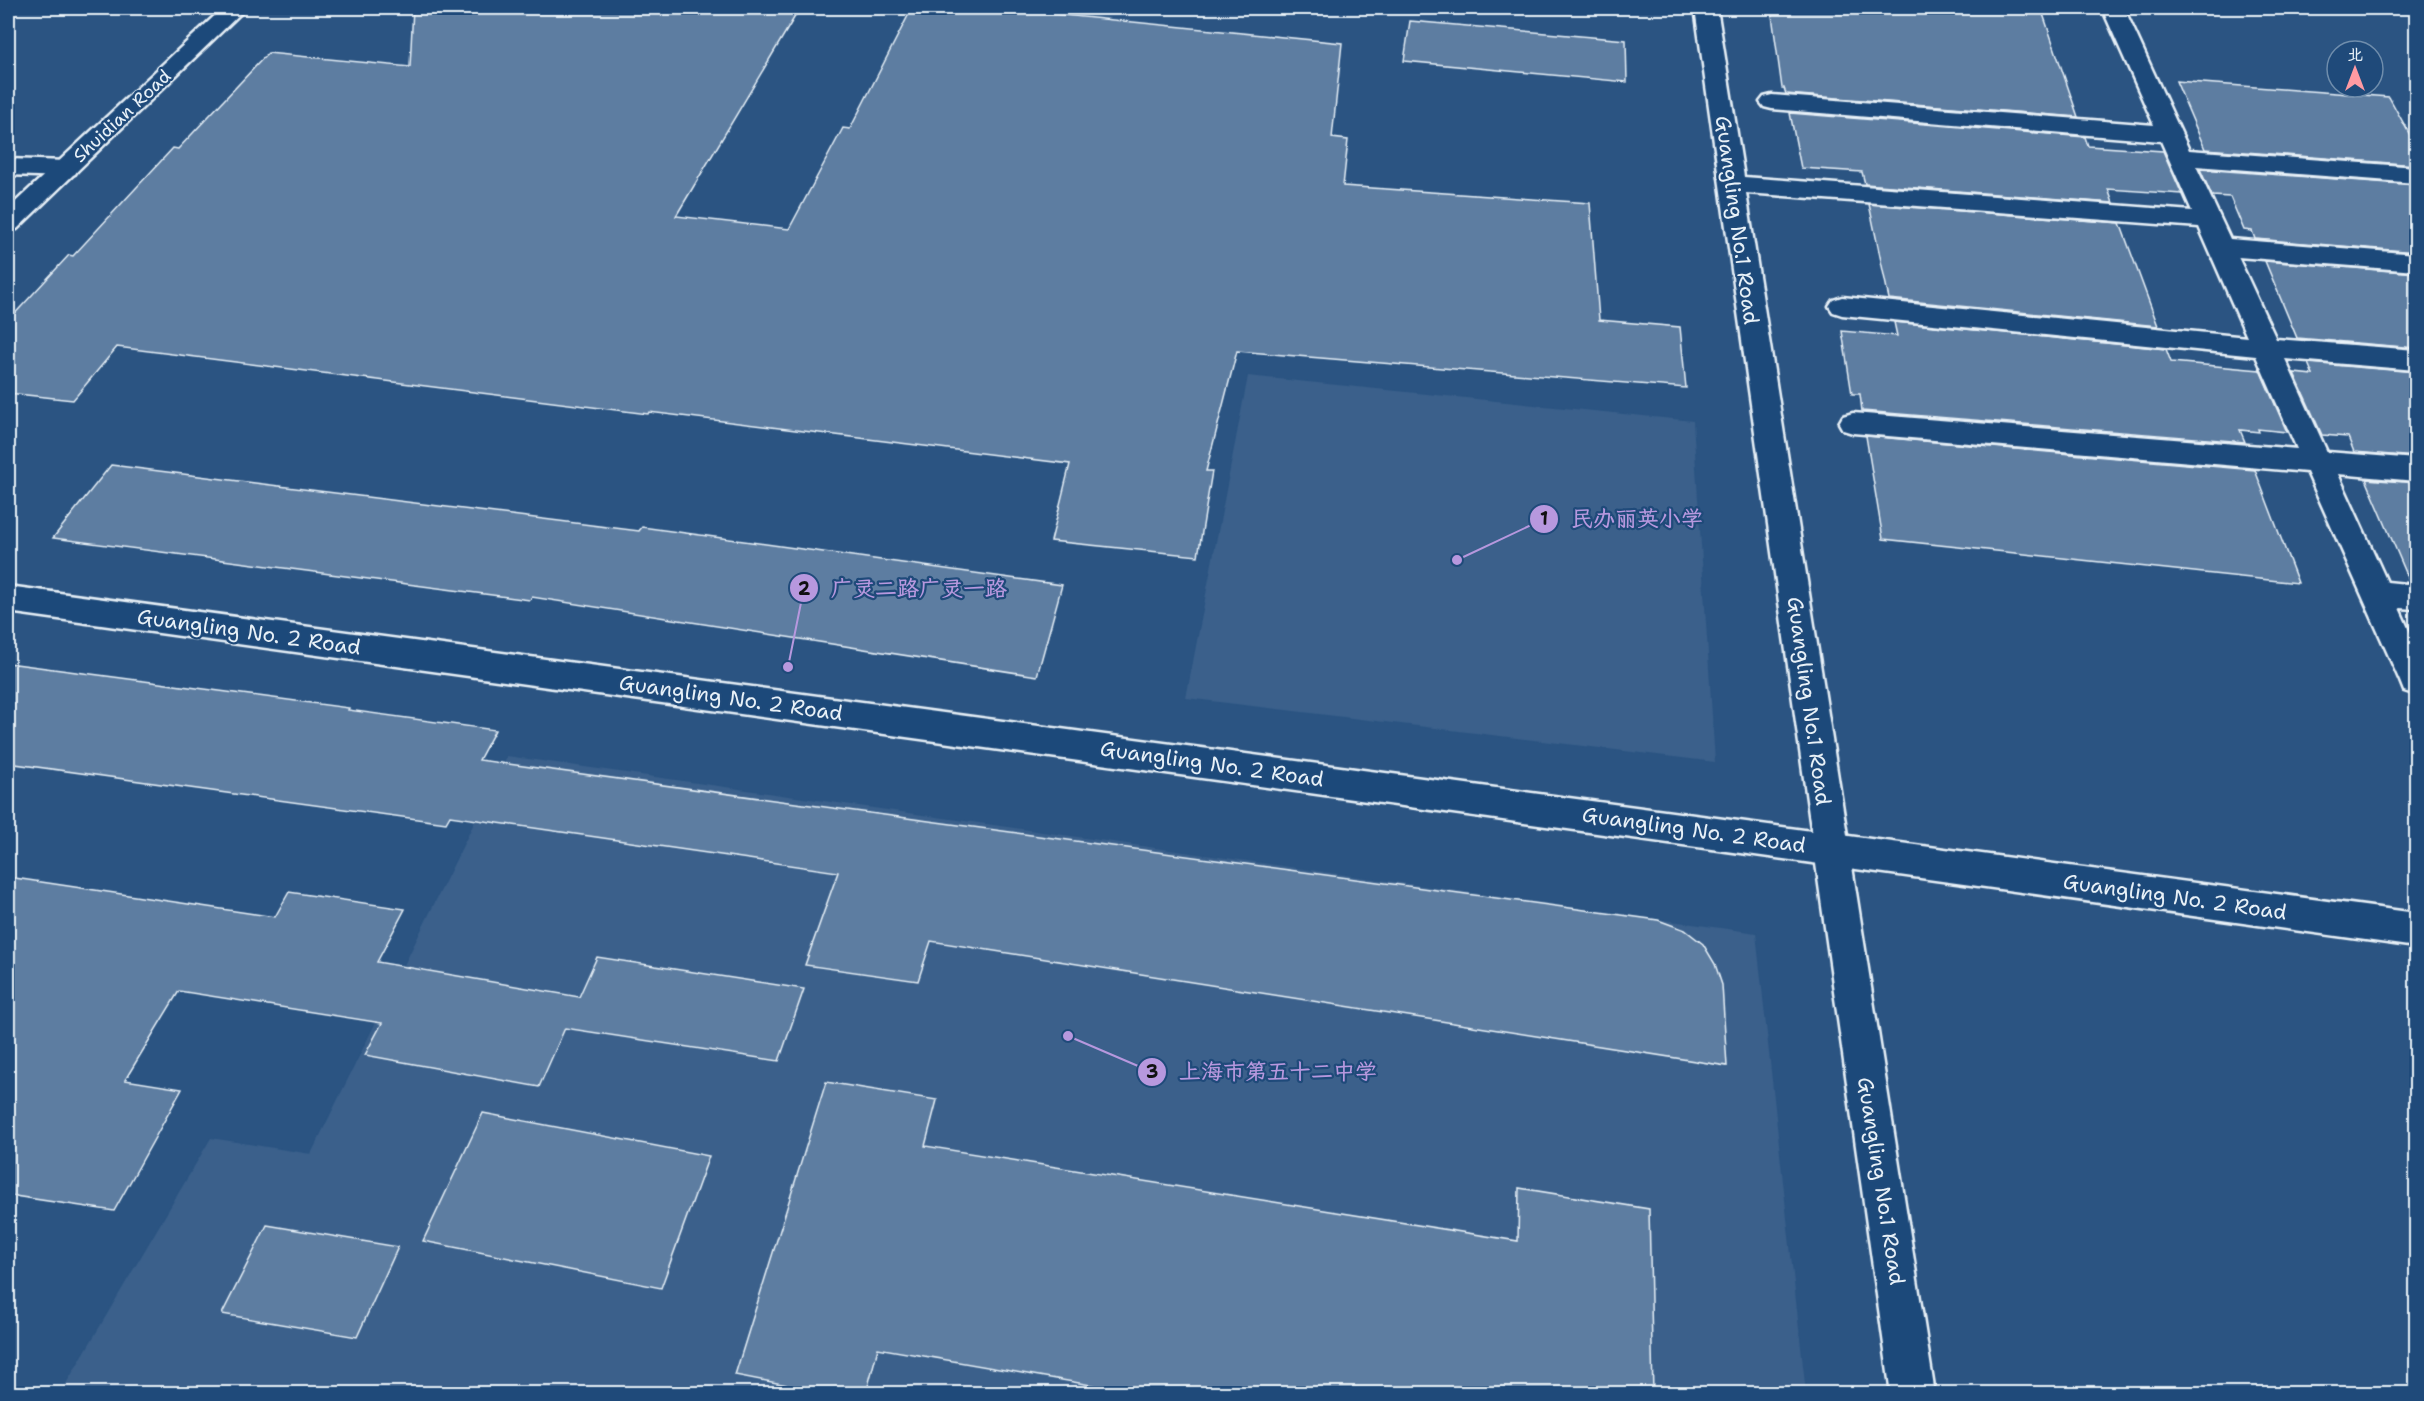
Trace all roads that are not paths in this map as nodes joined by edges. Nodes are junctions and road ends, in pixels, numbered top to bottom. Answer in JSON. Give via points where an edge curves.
{"nodes":[{"id":1,"x":235,"y":8,"type":"edge"},
{"id":2,"x":1706,"y":8,"type":"edge"},
{"id":3,"x":2113,"y":8,"type":"edge"},
{"id":4,"x":1772,"y":102,"type":"dead end"},
{"id":5,"x":2175,"y":146,"type":"junction"},
{"id":6,"x":8,"y":167,"type":"edge"},
{"id":7,"x":66,"y":169,"type":"junction"},
{"id":8,"x":2416,"y":175,"type":"edge"},
{"id":9,"x":1732,"y":184,"type":"junction"},
{"id":10,"x":2209,"y":220,"type":"junction"},
{"id":11,"x":8,"y":224,"type":"edge"},
{"id":12,"x":2221,"y":247,"type":"junction"},
{"id":13,"x":2416,"y":262,"type":"edge"},
{"id":14,"x":1842,"y":306,"type":"dead end"},
{"id":15,"x":2267,"y":348,"type":"junction"},
{"id":16,"x":2416,"y":360,"type":"edge"},
{"id":17,"x":1853,"y":423,"type":"dead end"},
{"id":18,"x":2318,"y":462,"type":"junction"},
{"id":19,"x":2416,"y":470,"type":"edge"},
{"id":20,"x":2377,"y":593,"type":"junction"},
{"id":21,"x":2416,"y":597,"type":"edge"},
{"id":22,"x":8,"y":599,"type":"edge"},
{"id":23,"x":2416,"y":681,"type":"edge"},
{"id":24,"x":1831,"y":848,"type":"junction"},
{"id":25,"x":2416,"y":930,"type":"edge"},
{"id":26,"x":1913,"y":1394,"type":"edge"}],
"edges":[{"from":1,"to":7,"type":"street","name":"Shuidian Road"},
{"from":2,"to":9,"type":"street","name":"Guangling No.1 Road"},
{"from":3,"to":5,"type":"street"},
{"from":4,"to":5,"type":"street"},
{"from":5,"to":8,"type":"street"},
{"from":5,"to":10,"type":"street"},
{"from":6,"to":7,"type":"street"},
{"from":7,"to":11,"type":"street","name":"Shuidian Road"},
{"from":9,"to":10,"type":"street"},
{"from":9,"to":24,"type":"street","name":"Guangling No.1 Road"},
{"from":10,"to":12,"type":"street"},
{"from":12,"to":13,"type":"street"},
{"from":12,"to":15,"type":"street"},
{"from":14,"to":15,"type":"street"},
{"from":15,"to":16,"type":"street"},
{"from":15,"to":18,"type":"street"},
{"from":17,"to":18,"type":"street"},
{"from":18,"to":19,"type":"street"},
{"from":18,"to":20,"type":"street"},
{"from":20,"to":21,"type":"street"},
{"from":20,"to":23,"type":"street"},
{"from":22,"to":24,"type":"street","name":"Guangling No. 2 Road"},
{"from":24,"to":25,"type":"street","name":"Guangling No. 2 Road"},
{"from":24,"to":26,"type":"street","name":"Guangling No.1 Road"}]}
